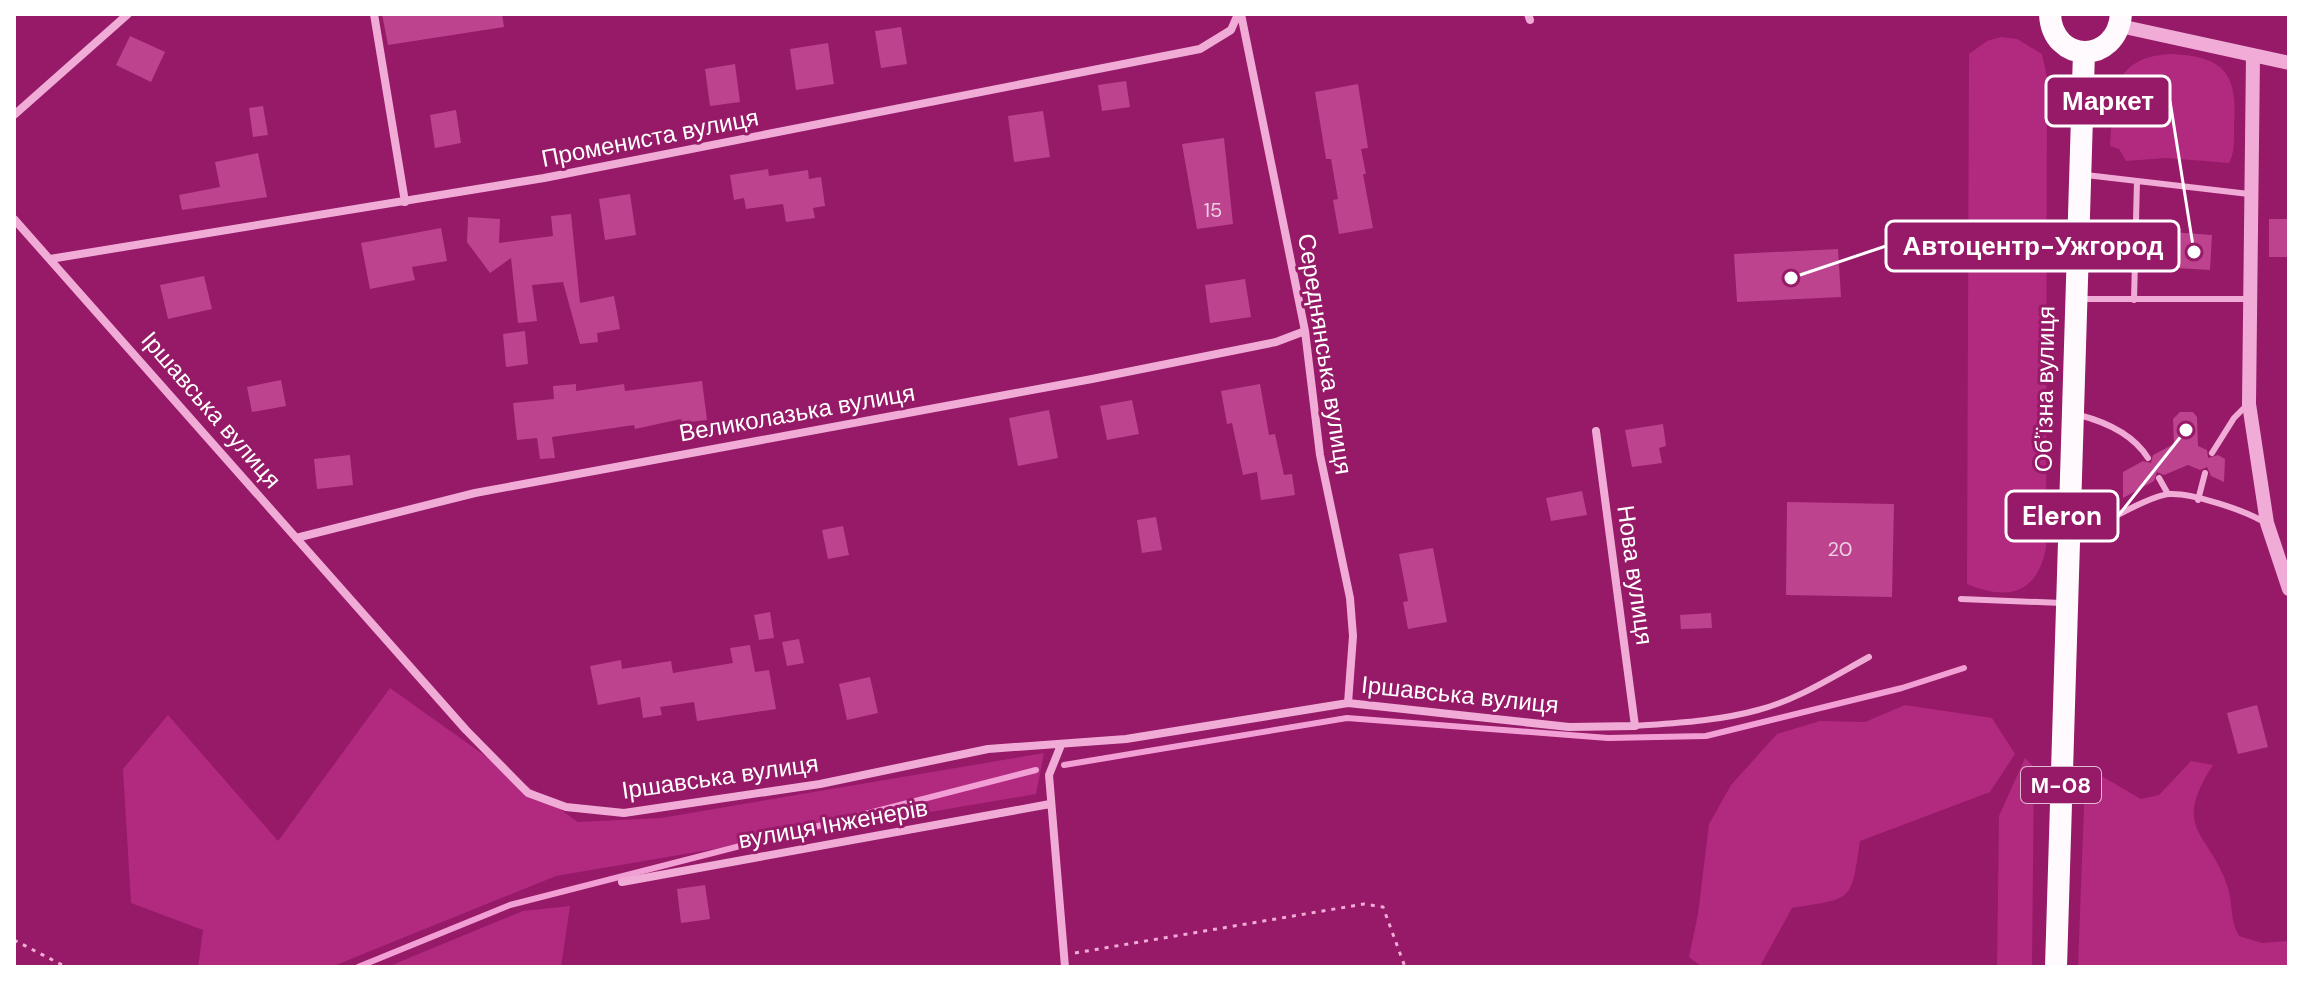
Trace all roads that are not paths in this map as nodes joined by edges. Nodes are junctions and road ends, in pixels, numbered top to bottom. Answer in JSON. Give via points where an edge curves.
{"nodes":[{"id":1,"x":128,"y":14,"type":"edge"},
{"id":2,"x":374,"y":14,"type":"edge"},
{"id":3,"x":1240,"y":14,"type":"edge"},
{"id":4,"x":2050,"y":14,"type":"edge"},
{"id":5,"x":2120,"y":20,"type":"edge"},
{"id":6,"x":2084,"y":52,"type":"junction"},
{"id":7,"x":2253,"y":56,"type":"junction"},
{"id":8,"x":2289,"y":63,"type":"edge"},
{"id":9,"x":14,"y":115,"type":"edge"},
{"id":10,"x":2078,"y":173,"type":"junction"},
{"id":11,"x":2137,"y":181,"type":"junction"},
{"id":12,"x":2249,"y":194,"type":"junction"},
{"id":13,"x":405,"y":202,"type":"junction"},
{"id":14,"x":14,"y":219,"type":"edge"},
{"id":15,"x":50,"y":259,"type":"junction"},
{"id":16,"x":2073,"y":299,"type":"junction"},
{"id":17,"x":2248,"y":299,"type":"junction"},
{"id":18,"x":2134,"y":300,"type":"junction"},
{"id":19,"x":1305,"y":331,"type":"junction"},
{"id":20,"x":2249,"y":404,"type":"junction"},
{"id":21,"x":2071,"y":413,"type":"junction"},
{"id":22,"x":1596,"y":431,"type":"dead end"},
{"id":23,"x":2212,"y":453,"type":"dead end"},
{"id":24,"x":2148,"y":458,"type":"dead end"},
{"id":25,"x":2205,"y":473,"type":"dead end"},
{"id":26,"x":2159,"y":478,"type":"dead end"},
{"id":27,"x":2168,"y":494,"type":"junction"},
{"id":28,"x":2198,"y":500,"type":"junction"},
{"id":29,"x":2267,"y":523,"type":"junction"},
{"id":30,"x":296,"y":538,"type":"junction"},
{"id":31,"x":2068,"y":546,"type":"junction"},
{"id":32,"x":2289,"y":589,"type":"edge"},
{"id":33,"x":1961,"y":599,"type":"dead end"},
{"id":34,"x":2066,"y":603,"type":"junction"},
{"id":35,"x":1869,"y":657,"type":"dead end"},
{"id":36,"x":1348,"y":703,"type":"junction"},
{"id":37,"x":1635,"y":726,"type":"junction"},
{"id":38,"x":1061,"y":745,"type":"junction"},
{"id":39,"x":1050,"y":804,"type":"junction"},
{"id":40,"x":622,"y":882,"type":"dead end"},
{"id":41,"x":1065,"y":967,"type":"edge"},
{"id":42,"x":2056,"y":967,"type":"edge"}],
"edges":[{"from":1,"to":9,"type":"street"},
{"from":2,"to":13,"type":"street"},
{"from":3,"to":13,"type":"street","name":"Промениста вулиця","via":[[1231,30],[1200,49]]},
{"from":3,"to":19,"type":"street","name":"Середнянська вулиця"},
{"from":4,"to":6,"type":"highway","via":[[2062,44]]},
{"from":5,"to":6,"type":"highway","via":[[2106,46]]},
{"from":5,"to":7,"type":"street"},
{"from":6,"to":10,"type":"highway","name":"Обʼїзна вулиця","number":"М-08"},
{"from":7,"to":8,"type":"street"},
{"from":7,"to":12,"type":"street"},
{"from":10,"to":11,"type":"lane"},
{"from":10,"to":16,"type":"highway","name":"Обʼїзна вулиця","number":"М-08"},
{"from":11,"to":12,"type":"lane"},
{"from":11,"to":18,"type":"lane"},
{"from":12,"to":17,"type":"street"},
{"from":13,"to":15,"type":"street","name":"Промениста вулиця"},
{"from":14,"to":15,"type":"street","name":"Іршавська вулиця"},
{"from":15,"to":30,"type":"street","name":"Іршавська вулиця"},
{"from":16,"to":18,"type":"lane"},
{"from":16,"to":21,"type":"highway","name":"Обʼїзна вулиця","number":"М-08"},
{"from":17,"to":18,"type":"lane"},
{"from":17,"to":20,"type":"street"},
{"from":19,"to":30,"type":"street","name":"Великолазька вулиця","via":[[1276,342],[1092,379],[475,493]]},
{"from":19,"to":36,"type":"street","name":"Середнянська вулиця","via":[[1320,455],[1350,598]]},
{"from":20,"to":23,"type":"lane"},
{"from":20,"to":29,"type":"street"},
{"from":21,"to":24,"type":"lane","via":[[2101,421],[2139,443]]},
{"from":21,"to":31,"type":"highway","name":"Обʼїзна вулиця","number":"М-08"},
{"from":22,"to":37,"type":"street","name":"Нова вулиця"},
{"from":25,"to":28,"type":"lane"},
{"from":26,"to":27,"type":"lane"},
{"from":27,"to":28,"type":"lane"},
{"from":27,"to":31,"type":"lane","via":[[2100,524]]},
{"from":28,"to":29,"type":"lane","via":[[2244,510]]},
{"from":29,"to":32,"type":"street"},
{"from":30,"to":38,"type":"street","name":"Іршавська вулиця","via":[[528,793],[566,807],[624,813],[820,784],[988,749]]},
{"from":31,"to":34,"type":"highway","name":"Обʼїзна вулиця","number":"М-08"},
{"from":33,"to":34,"type":"lane"},
{"from":34,"to":42,"type":"highway","name":"Обʼїзна вулиця","number":"М-08"},
{"from":35,"to":37,"type":"lane","via":[[1760,710]]},
{"from":36,"to":37,"type":"street","name":"Іршавська вулиця","via":[[1569,727]]},
{"from":36,"to":38,"type":"street","name":"Іршавська вулиця"},
{"from":38,"to":39,"type":"street","via":[[1051,764]]},
{"from":39,"to":40,"type":"street","name":"вулиця Інженерів"},
{"from":39,"to":41,"type":"street"}]}
